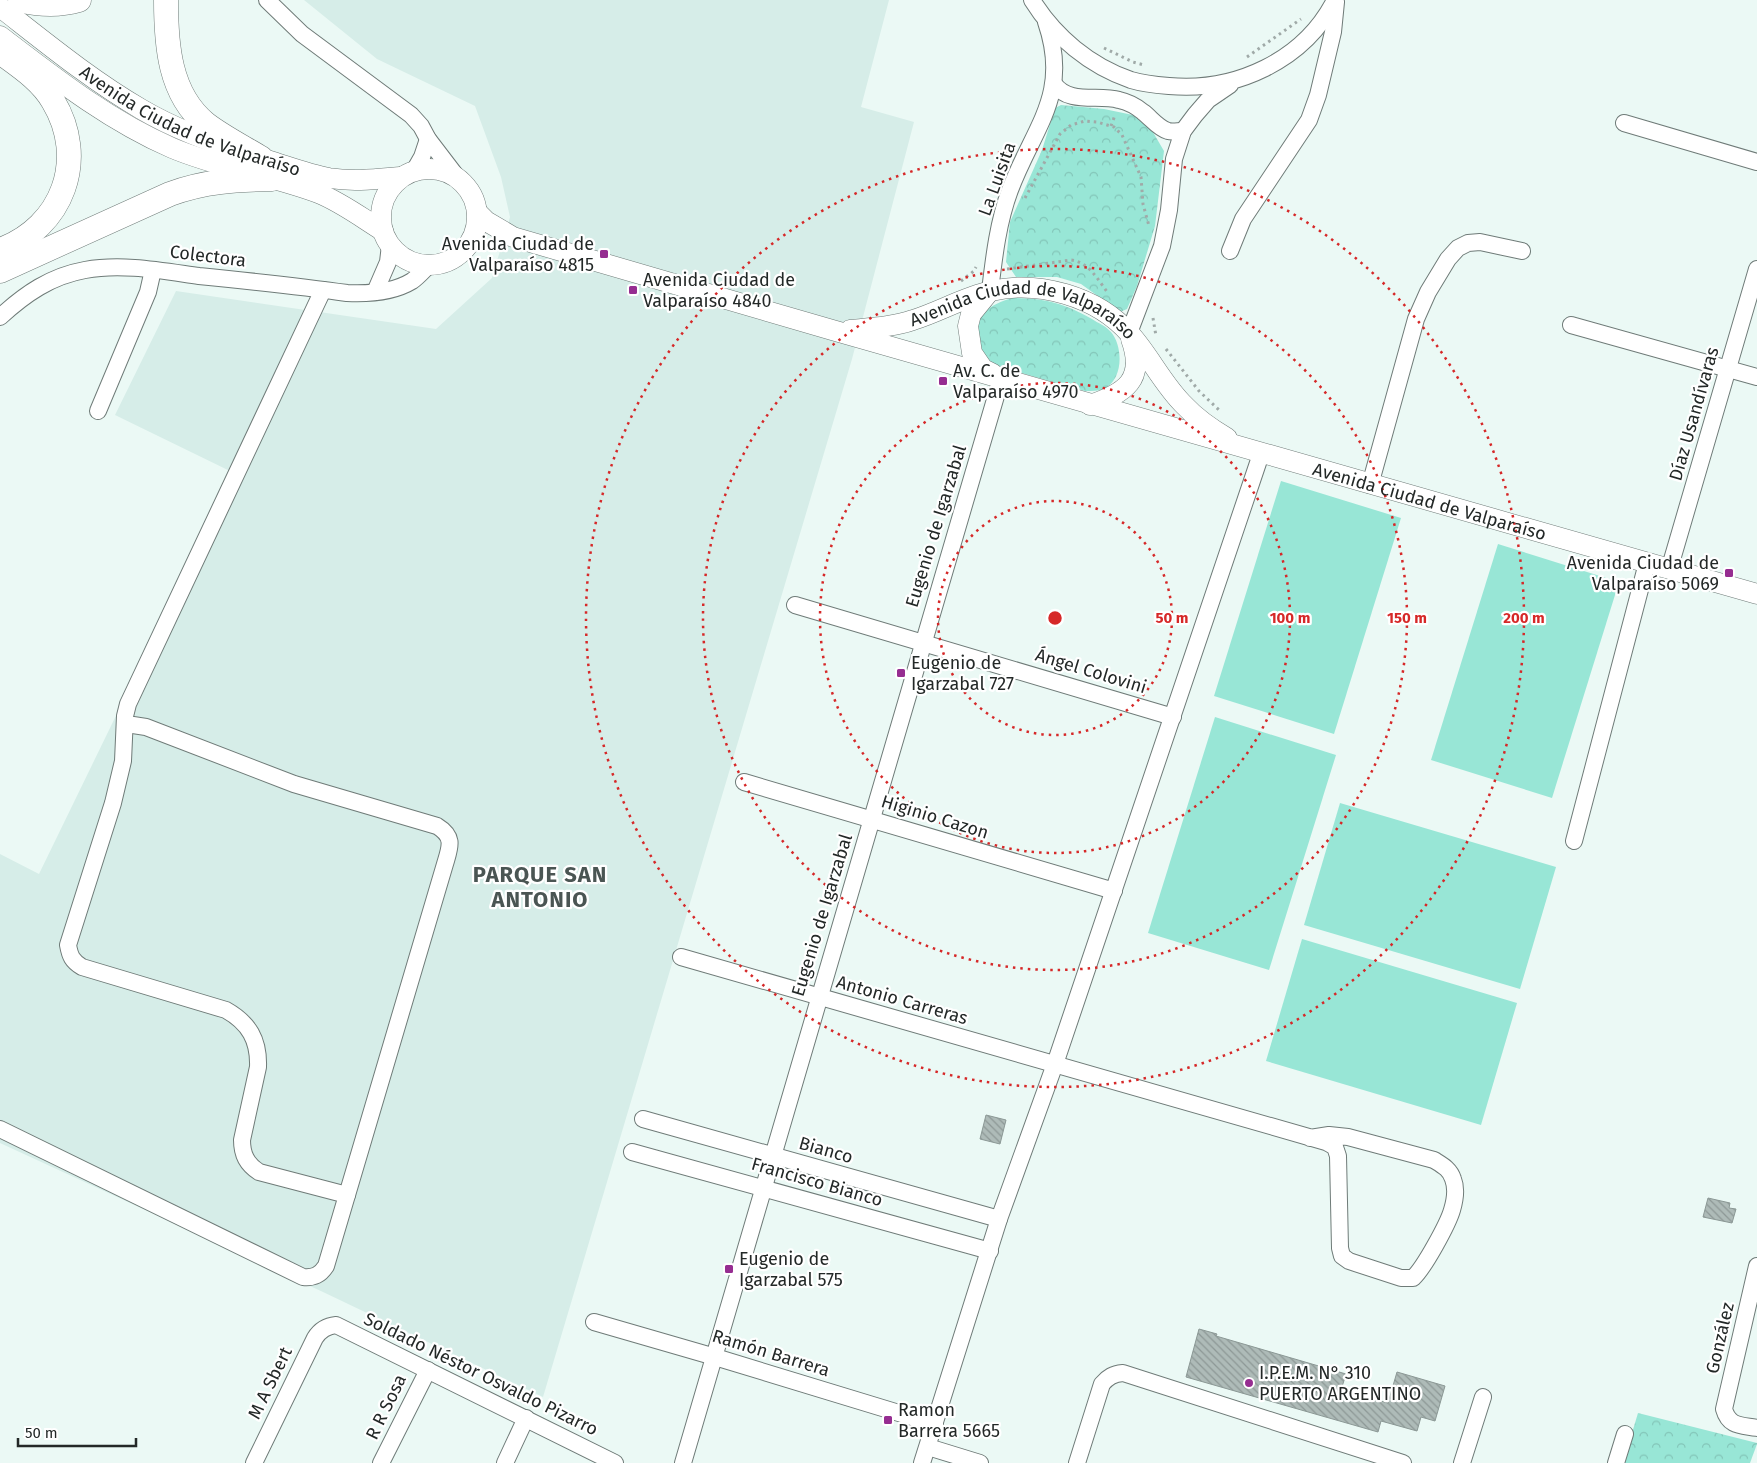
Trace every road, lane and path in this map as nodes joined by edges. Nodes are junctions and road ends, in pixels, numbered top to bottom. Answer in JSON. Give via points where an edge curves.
{"nodes":[{"id":1,"x":20,"y":0,"type":"edge"},
{"id":2,"x":79,"y":0,"type":"edge"},
{"id":3,"x":166,"y":0,"type":"edge"},
{"id":4,"x":267,"y":0,"type":"edge"},
{"id":5,"x":1032,"y":0,"type":"edge"},
{"id":6,"x":1336,"y":0,"type":"edge"},
{"id":7,"x":0,"y":7,"type":"edge"},
{"id":8,"x":1306,"y":16,"type":"dead end"},
{"id":9,"x":1044,"y":17,"type":"junction"},
{"id":10,"x":0,"y":36,"type":"edge"},
{"id":11,"x":1098,"y":44,"type":"dead end"},
{"id":12,"x":0,"y":52,"type":"edge"},
{"id":13,"x":1084,"y":56,"type":"junction"},
{"id":14,"x":1245,"y":58,"type":"dead end"},
{"id":15,"x":1148,"y":66,"type":"dead end"},
{"id":16,"x":1055,"y":68,"type":"junction"},
{"id":17,"x":1238,"y":79,"type":"junction"},
{"id":18,"x":1054,"y":84,"type":"junction"},
{"id":19,"x":1178,"y":87,"type":"junction"},
{"id":20,"x":1195,"y":114,"type":"junction"},
{"id":21,"x":1624,"y":124,"type":"dead end"},
{"id":22,"x":1183,"y":131,"type":"junction"},
{"id":23,"x":428,"y":139,"type":"junction"},
{"id":24,"x":262,"y":158,"type":"junction"},
{"id":25,"x":1757,"y":162,"type":"edge"},
{"id":26,"x":408,"y":174,"type":"junction"},
{"id":27,"x":457,"y":177,"type":"junction"},
{"id":28,"x":272,"y":179,"type":"junction"},
{"id":29,"x":1012,"y":186,"type":"junction"},
{"id":30,"x":1031,"y":187,"type":"junction"},
{"id":31,"x":1024,"y":201,"type":"dead end"},
{"id":32,"x":477,"y":212,"type":"junction"},
{"id":33,"x":513,"y":237,"type":"junction"},
{"id":34,"x":387,"y":238,"type":"junction"},
{"id":35,"x":1162,"y":244,"type":"junction"},
{"id":36,"x":469,"y":245,"type":"junction"},
{"id":37,"x":0,"y":250,"type":"edge"},
{"id":38,"x":1230,"y":251,"type":"dead end"},
{"id":39,"x":1522,"y":252,"type":"dead end"},
{"id":40,"x":1010,"y":259,"type":"dead end"},
{"id":41,"x":430,"y":265,"type":"junction"},
{"id":42,"x":1001,"y":268,"type":"junction"},
{"id":43,"x":1757,"y":269,"type":"edge"},
{"id":44,"x":152,"y":270,"type":"junction"},
{"id":45,"x":0,"y":271,"type":"edge"},
{"id":46,"x":958,"y":282,"type":"dead end"},
{"id":47,"x":324,"y":290,"type":"junction"},
{"id":48,"x":990,"y":291,"type":"junction"},
{"id":49,"x":375,"y":292,"type":"junction"},
{"id":50,"x":1108,"y":293,"type":"dead end"},
{"id":51,"x":1154,"y":311,"type":"dead end"},
{"id":52,"x":0,"y":317,"type":"edge"},
{"id":53,"x":1571,"y":325,"type":"dead end"},
{"id":54,"x":840,"y":331,"type":"junction"},
{"id":55,"x":1129,"y":333,"type":"junction"},
{"id":56,"x":1160,"y":341,"type":"dead end"},
{"id":57,"x":1165,"y":348,"type":"dead end"},
{"id":58,"x":1729,"y":369,"type":"junction"},
{"id":59,"x":1757,"y":377,"type":"edge"},
{"id":60,"x":1001,"y":379,"type":"junction"},
{"id":61,"x":1090,"y":405,"type":"junction"},
{"id":62,"x":98,"y":411,"type":"dead end"},
{"id":63,"x":1220,"y":411,"type":"dead end"},
{"id":64,"x":1254,"y":452,"type":"junction"},
{"id":65,"x":1370,"y":485,"type":"junction"},
{"id":66,"x":1647,"y":563,"type":"junction"},
{"id":67,"x":1669,"y":570,"type":"junction"},
{"id":68,"x":1757,"y":594,"type":"edge"},
{"id":69,"x":795,"y":605,"type":"dead end"},
{"id":70,"x":922,"y":642,"type":"junction"},
{"id":71,"x":1173,"y":717,"type":"junction"},
{"id":72,"x":125,"y":725,"type":"junction"},
{"id":73,"x":744,"y":782,"type":"dead end"},
{"id":74,"x":872,"y":819,"type":"junction"},
{"id":75,"x":1574,"y":841,"type":"dead end"},
{"id":76,"x":1114,"y":891,"type":"junction"},
{"id":77,"x":681,"y":957,"type":"dead end"},
{"id":78,"x":818,"y":997,"type":"junction"},
{"id":79,"x":1055,"y":1064,"type":"junction"},
{"id":80,"x":643,"y":1119,"type":"dead end"},
{"id":81,"x":0,"y":1129,"type":"edge"},
{"id":82,"x":1310,"y":1138,"type":"junction"},
{"id":83,"x":632,"y":1152,"type":"dead end"},
{"id":84,"x":773,"y":1156,"type":"junction"},
{"id":85,"x":764,"y":1188,"type":"junction"},
{"id":86,"x":347,"y":1195,"type":"junction"},
{"id":87,"x":999,"y":1219,"type":"junction"},
{"id":88,"x":990,"y":1251,"type":"junction"},
{"id":89,"x":1756,"y":1273,"type":"edge"},
{"id":90,"x":594,"y":1322,"type":"dead end"},
{"id":91,"x":329,"y":1326,"type":"joint"},
{"id":92,"x":714,"y":1357,"type":"junction"},
{"id":93,"x":428,"y":1370,"type":"junction"},
{"id":94,"x":1483,"y":1396,"type":"dead end"},
{"id":95,"x":526,"y":1418,"type":"junction"},
{"id":96,"x":935,"y":1424,"type":"junction"},
{"id":97,"x":1757,"y":1428,"type":"edge"},
{"id":98,"x":1626,"y":1434,"type":"dead end"},
{"id":99,"x":928,"y":1447,"type":"junction"},
{"id":100,"x":605,"y":1461,"type":"edge"},
{"id":101,"x":254,"y":1463,"type":"edge"},
{"id":102,"x":381,"y":1463,"type":"edge"},
{"id":103,"x":505,"y":1463,"type":"edge"},
{"id":104,"x":683,"y":1463,"type":"edge"},
{"id":105,"x":922,"y":1463,"type":"edge"},
{"id":106,"x":980,"y":1463,"type":"edge"},
{"id":107,"x":1078,"y":1463,"type":"edge"},
{"id":108,"x":1403,"y":1463,"type":"edge"},
{"id":109,"x":1462,"y":1463,"type":"edge"},
{"id":110,"x":1616,"y":1463,"type":"edge"}],
"edges":[{"from":1,"to":2,"type":"highway","via":[[49,5]]},
{"from":3,"to":24,"type":"highway","via":[[167,43],[184,98],[205,123]]},
{"from":4,"to":23,"type":"street","via":[[302,34],[411,115]]},
{"from":5,"to":9,"type":"street","name":"La Luisita"},
{"from":6,"to":17,"type":"street","name":"La Luisita","via":[[1322,21],[1291,53],[1255,74]]},
{"from":6,"to":38,"type":"street","via":[[1333,32],[1310,120],[1243,219]]},
{"from":7,"to":24,"type":"main road","name":"Avenida Ciudad de Valparaíso","via":[[96,80],[142,109],[197,136]]},
{"from":8,"to":14,"type":"path"},
{"from":9,"to":13,"type":"street","name":"La Luisita"},
{"from":9,"to":16,"type":"street","name":"La Luisita","via":[[1053,41]]},
{"from":10,"to":28,"type":"main road","name":"Avenida Ciudad de Valparaíso","via":[[96,107],[144,135],[207,161]]},
{"from":11,"to":15,"type":"path"},
{"from":12,"to":37,"type":"highway","via":[[28,73],[52,100],[67,134],[69,155],[62,196],[52,212],[26,238]]},
{"from":13,"to":16,"type":"street","via":[[1068,55]]},
{"from":13,"to":19,"type":"street","name":"La Luisita","via":[[1133,81]]},
{"from":16,"to":18,"type":"street","name":"La Luisita"},
{"from":17,"to":19,"type":"street","name":"La Luisita","via":[[1216,85]]},
{"from":17,"to":20,"type":"street","name":"La Luisita","via":[[1208,100]]},
{"from":18,"to":22,"type":"street","via":[[1058,90],[1073,96],[1120,100],[1133,105],[1160,128]]},
{"from":18,"to":29,"type":"street","name":"La Luisita","via":[[1046,113]]},
{"from":19,"to":20,"type":"street","via":[[1192,100]]},
{"from":20,"to":22,"type":"street","name":"La Luisita"},
{"from":21,"to":25,"type":"street"},
{"from":22,"to":35,"type":"street","name":"La Luisita","via":[[1174,159]]},
{"from":23,"to":26,"type":"street","via":[[422,157]]},
{"from":23,"to":27,"type":"street"},
{"from":24,"to":26,"type":"main road","name":"Avenida Ciudad de Valparaíso","via":[[329,178],[368,180]]},
{"from":26,"to":27,"type":"main road","via":[[429,168],[444,170]]},
{"from":26,"to":34,"type":"main road","via":[[390,188],[383,201],[381,216]]},
{"from":27,"to":32,"type":"main road","via":[[468,187]]},
{"from":28,"to":34,"type":"main road","name":"Avenida Ciudad de Valparaíso","via":[[331,199]]},
{"from":28,"to":45,"type":"highway","via":[[227,180],[189,187]]},
{"from":29,"to":30,"type":"path"},
{"from":29,"to":42,"type":"street","name":"La Luisita","via":[[1002,219]]},
{"from":30,"to":31,"type":"path"},
{"from":30,"to":35,"type":"path","via":[[1060,134],[1072,124],[1084,121],[1114,127],[1122,135],[1140,177],[1150,226],[1147,235]]},
{"from":32,"to":33,"type":"main road","name":"Avenida Ciudad de Valparaíso","via":[[491,225]]},
{"from":32,"to":36,"type":"main road","via":[[477,223]]},
{"from":33,"to":36,"type":"main road","name":"Avenida Ciudad de Valparaíso"},
{"from":33,"to":54,"type":"main road","name":"Avenida Ciudad de Valparaíso"},
{"from":34,"to":41,"type":"main road","via":[[401,256],[414,263]]},
{"from":34,"to":49,"type":"street","via":[[384,273]]},
{"from":35,"to":55,"type":"street","name":"La Luisita"},
{"from":36,"to":41,"type":"main road","via":[[458,256]]},
{"from":39,"to":65,"type":"street","via":[[1480,242],[1468,243],[1448,259],[1416,319]]},
{"from":40,"to":42,"type":"path"},
{"from":41,"to":49,"type":"street","name":"Colectora","via":[[398,288]]},
{"from":42,"to":46,"type":"path","via":[[977,265]]},
{"from":42,"to":48,"type":"street","name":"La Luisita"},
{"from":42,"to":50,"type":"path","via":[[1079,261]]},
{"from":43,"to":58,"type":"street","name":"Díaz Usandívaras"},
{"from":44,"to":47,"type":"street","name":"Colectora"},
{"from":44,"to":52,"type":"street","name":"Colectora","via":[[85,270],[57,278],[34,289]]},
{"from":44,"to":62,"type":"street","via":[[148,292]]},
{"from":47,"to":49,"type":"street","name":"Colectora","via":[[357,294]]},
{"from":47,"to":72,"type":"street","via":[[128,704]]},
{"from":48,"to":54,"type":"main road","name":"Avenida Ciudad de Valparaíso","via":[[913,320]]},
{"from":48,"to":55,"type":"main road","name":"Avenida Ciudad de Valparaíso","via":[[1018,287],[1063,293],[1110,316]]},
{"from":48,"to":60,"type":"main road","via":[[971,314],[969,337],[972,353],[983,369]]},
{"from":51,"to":56,"type":"path","via":[[1154,334]]},
{"from":53,"to":58,"type":"street"},
{"from":54,"to":60,"type":"main road","name":"Avenida Ciudad de Valparaíso"},
{"from":55,"to":61,"type":"main road","via":[[1137,359],[1128,387]]},
{"from":55,"to":64,"type":"main road","name":"Avenida Ciudad de Valparaíso","via":[[1184,406],[1208,426]]},
{"from":57,"to":63,"type":"path","via":[[1199,392]]},
{"from":58,"to":59,"type":"street"},
{"from":58,"to":67,"type":"street","name":"Díaz Usandívaras"},
{"from":60,"to":61,"type":"main road","name":"Avenida Ciudad de Valparaíso"},
{"from":60,"to":70,"type":"street","name":"Eugenio de Igarzabal"},
{"from":61,"to":64,"type":"main road","name":"Avenida Ciudad de Valparaíso"},
{"from":64,"to":65,"type":"main road","name":"Avenida Ciudad de Valparaíso"},
{"from":64,"to":71,"type":"street"},
{"from":65,"to":66,"type":"main road","name":"Avenida Ciudad de Valparaíso"},
{"from":66,"to":67,"type":"main road","name":"Avenida Ciudad de Valparaíso"},
{"from":66,"to":75,"type":"street"},
{"from":67,"to":68,"type":"main road","name":"Avenida Ciudad de Valparaíso"},
{"from":69,"to":70,"type":"street","name":"Ángel Colovini"},
{"from":70,"to":71,"type":"street","name":"Ángel Colovini"},
{"from":70,"to":74,"type":"street","name":"Eugenio de Igarzabal"},
{"from":71,"to":76,"type":"street"},
{"from":72,"to":86,"type":"street","via":[[123,761],[68,945],[70,955],[82,967],[226,1010],[240,1018],[249,1029],[258,1058],[242,1140],[245,1158],[259,1172]]},
{"from":72,"to":86,"type":"street","via":[[146,727],[294,784],[437,826],[449,836],[446,864]]},
{"from":73,"to":74,"type":"street","name":"Higinio Cazon"},
{"from":74,"to":76,"type":"street","name":"Higinio Cazon"},
{"from":74,"to":78,"type":"street","name":"Eugenio de Igarzabal"},
{"from":76,"to":79,"type":"street"},
{"from":77,"to":78,"type":"street","name":"Antonio Carreras"},
{"from":78,"to":79,"type":"street","name":"Antonio Carreras"},
{"from":78,"to":84,"type":"street","name":"Eugenio de Igarzabal"},
{"from":79,"to":82,"type":"street","name":"Antonio Carreras"},
{"from":79,"to":87,"type":"street"},
{"from":80,"to":84,"type":"street","name":"Bianco"},
{"from":81,"to":86,"type":"street","via":[[303,1277],[312,1278],[326,1266]]},
{"from":82,"to":82,"type":"street","name":"Antonio Carreras","via":[[1348,1137],[1434,1160],[1446,1168],[1453,1179],[1452,1212],[1426,1263],[1413,1278],[1401,1278],[1342,1256],[1338,1156],[1335,1148],[1326,1142]]},
{"from":83,"to":85,"type":"street","name":"Francisco Bianco"},
{"from":84,"to":85,"type":"street","name":"Eugenio de Igarzabal"},
{"from":84,"to":87,"type":"street","name":"Bianco"},
{"from":85,"to":88,"type":"street","name":"Francisco Bianco"},
{"from":85,"to":92,"type":"street","name":"Eugenio de Igarzabal"},
{"from":87,"to":88,"type":"street"},
{"from":88,"to":96,"type":"street"},
{"from":89,"to":97,"type":"street","name":"González","via":[[1724,1409],[1732,1423]]},
{"from":90,"to":92,"type":"street","name":"Ramón Barrera"},
{"from":91,"to":93,"type":"street","name":"Soldado Néstor Osvaldo Pizarro","via":[[342,1327]]},
{"from":91,"to":101,"type":"street","name":"M A Sbert","via":[[315,1338]]},
{"from":92,"to":96,"type":"street","name":"Ramón Barrera"},
{"from":92,"to":104,"type":"street","name":"Eugenio de Igarzabal"},
{"from":93,"to":95,"type":"street","name":"Soldado Néstor Osvaldo Pizarro"},
{"from":93,"to":102,"type":"street","name":"R R Sosa"},
{"from":94,"to":109,"type":"street"},
{"from":95,"to":100,"type":"street","name":"Soldado Néstor Osvaldo Pizarro"},
{"from":95,"to":103,"type":"street"},
{"from":96,"to":99,"type":"street"},
{"from":98,"to":110,"type":"street"},
{"from":99,"to":105,"type":"street"},
{"from":99,"to":106,"type":"street"},
{"from":107,"to":108,"type":"street","via":[[1102,1384],[1108,1377],[1123,1373]]}]}
